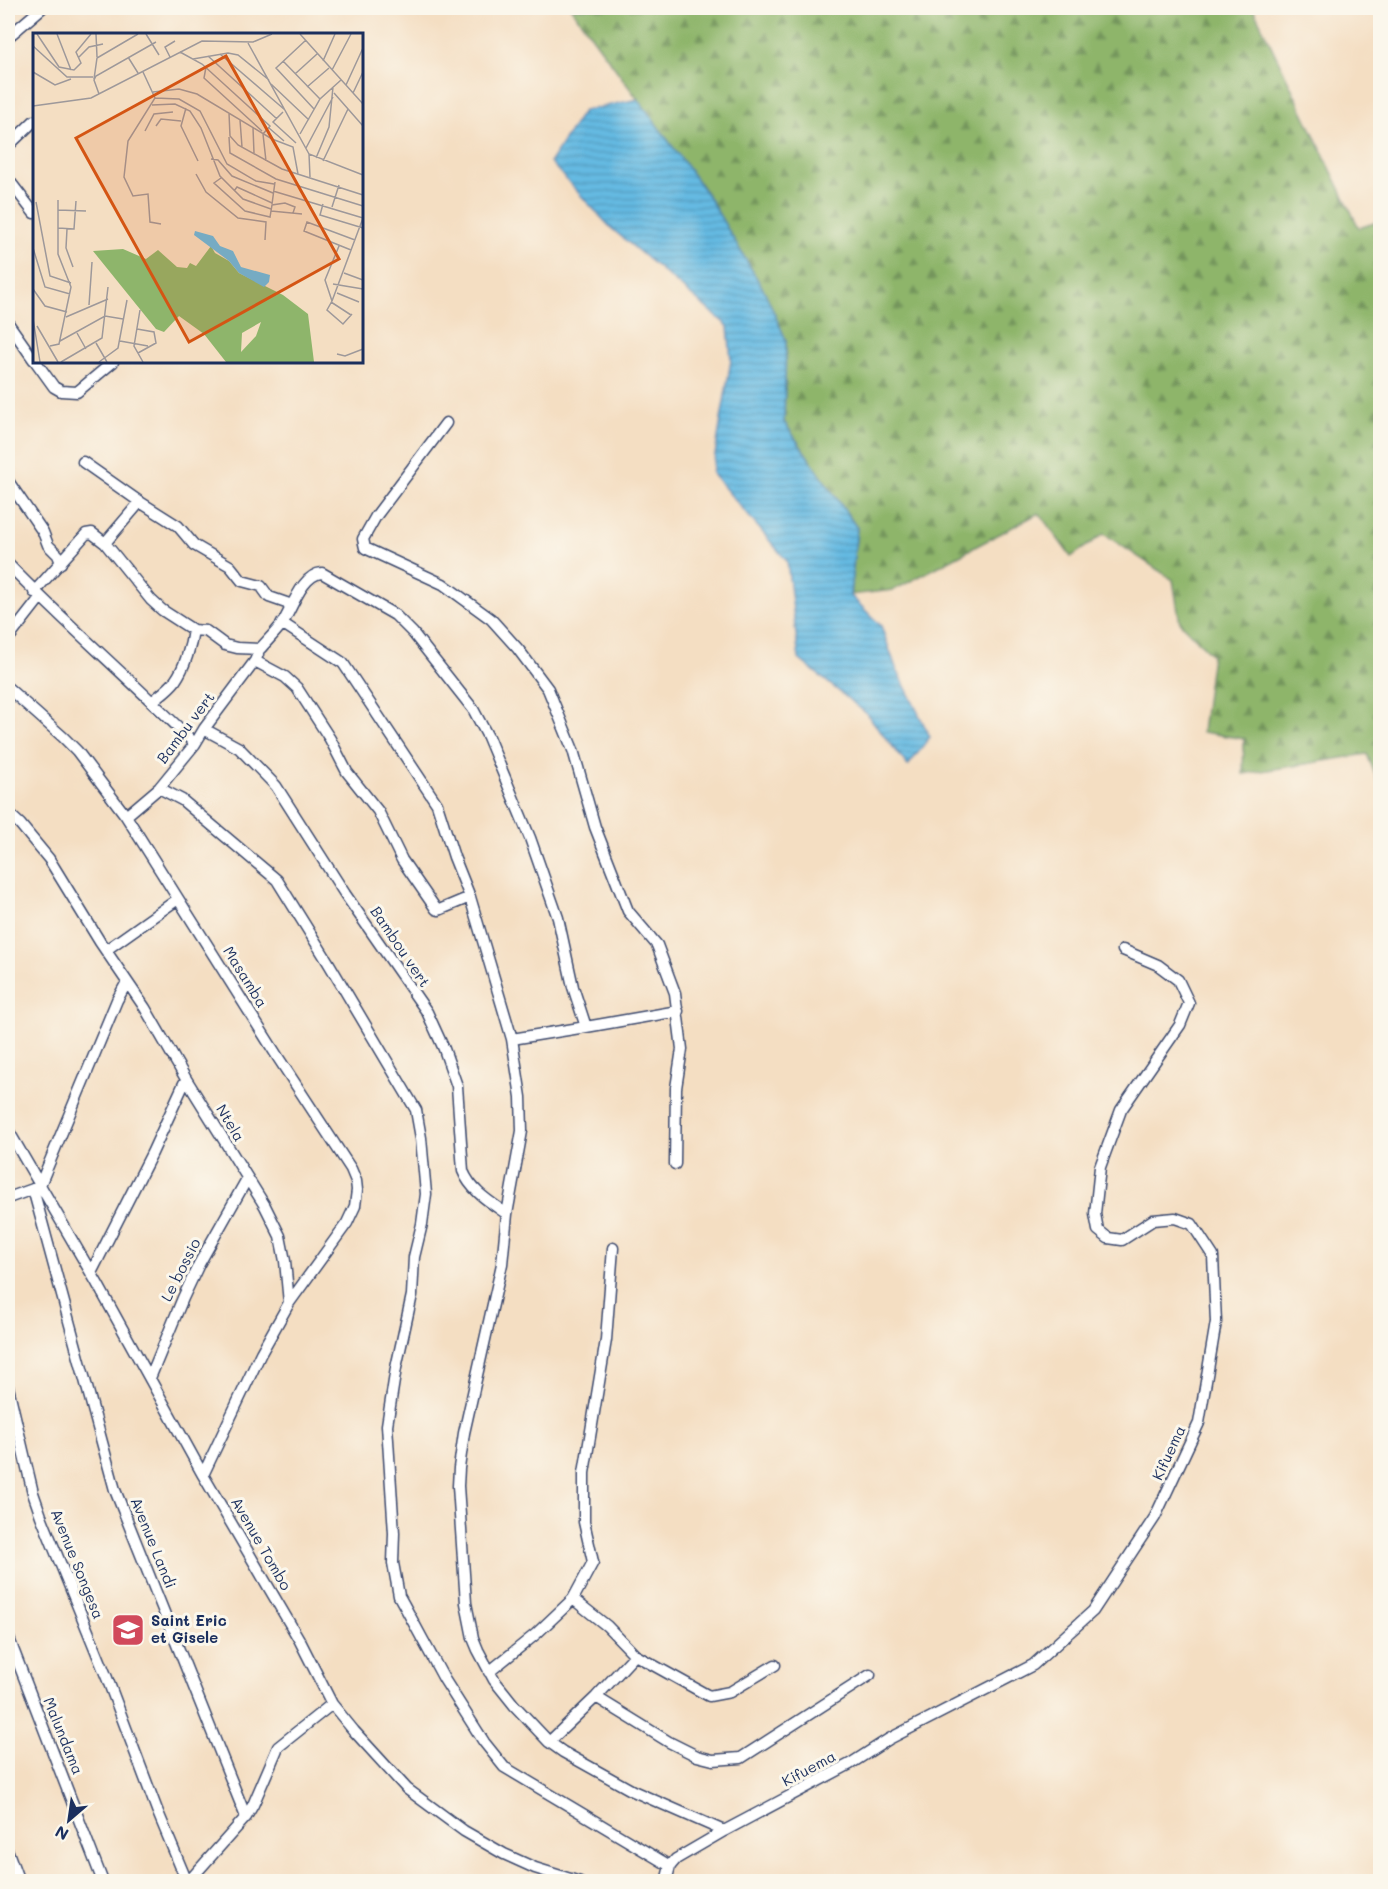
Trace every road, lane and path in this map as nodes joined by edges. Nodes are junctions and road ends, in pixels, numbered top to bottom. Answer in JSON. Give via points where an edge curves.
{"nodes":[{"id":1,"x":42,"y":8,"type":"edge"},
{"id":2,"x":8,"y":37,"type":"edge"},
{"id":3,"x":33,"y":122,"type":"edge"},
{"id":4,"x":8,"y":146,"type":"edge"},
{"id":5,"x":8,"y":179,"type":"edge"},
{"id":6,"x":33,"y":212,"type":"edge"},
{"id":7,"x":8,"y":323,"type":"edge"},
{"id":8,"x":33,"y":358,"type":"edge"},
{"id":9,"x":36,"y":363,"type":"edge"},
{"id":10,"x":112,"y":363,"type":"edge"},
{"id":11,"x":446,"y":423,"type":"dead end"},
{"id":12,"x":83,"y":462,"type":"dead end"},
{"id":13,"x":8,"y":481,"type":"edge"},
{"id":14,"x":140,"y":502,"type":"junction"},
{"id":15,"x":105,"y":543,"type":"junction"},
{"id":16,"x":61,"y":563,"type":"junction"},
{"id":17,"x":8,"y":564,"type":"edge"},
{"id":18,"x":37,"y":595,"type":"junction"},
{"id":19,"x":292,"y":605,"type":"junction"},
{"id":20,"x":282,"y":623,"type":"junction"},
{"id":21,"x":193,"y":630,"type":"junction"},
{"id":22,"x":8,"y":639,"type":"edge"},
{"id":23,"x":260,"y":649,"type":"junction"},
{"id":24,"x":255,"y":661,"type":"junction"},
{"id":25,"x":8,"y":688,"type":"edge"},
{"id":26,"x":153,"y":701,"type":"junction"},
{"id":27,"x":204,"y":729,"type":"junction"},
{"id":28,"x":195,"y":744,"type":"junction"},
{"id":29,"x":159,"y":788,"type":"junction"},
{"id":30,"x":8,"y":813,"type":"edge"},
{"id":31,"x":126,"y":816,"type":"junction"},
{"id":32,"x":470,"y":897,"type":"junction"},
{"id":33,"x":178,"y":899,"type":"junction"},
{"id":34,"x":106,"y":950,"type":"junction"},
{"id":35,"x":1123,"y":950,"type":"dead end"},
{"id":36,"x":127,"y":982,"type":"junction"},
{"id":37,"x":678,"y":1011,"type":"junction"},
{"id":38,"x":586,"y":1028,"type":"junction"},
{"id":39,"x":512,"y":1039,"type":"junction"},
{"id":40,"x":186,"y":1079,"type":"junction"},
{"id":41,"x":8,"y":1130,"type":"edge"},
{"id":42,"x":675,"y":1164,"type":"dead end"},
{"id":43,"x":247,"y":1179,"type":"junction"},
{"id":44,"x":37,"y":1187,"type":"junction"},
{"id":45,"x":8,"y":1198,"type":"edge"},
{"id":46,"x":507,"y":1214,"type":"junction"},
{"id":47,"x":612,"y":1248,"type":"dead end"},
{"id":48,"x":91,"y":1273,"type":"junction"},
{"id":49,"x":289,"y":1303,"type":"junction"},
{"id":50,"x":150,"y":1378,"type":"junction"},
{"id":51,"x":8,"y":1388,"type":"edge"},
{"id":52,"x":203,"y":1475,"type":"junction"},
{"id":53,"x":573,"y":1599,"type":"junction"},
{"id":54,"x":8,"y":1636,"type":"edge"},
{"id":55,"x":634,"y":1655,"type":"junction"},
{"id":56,"x":775,"y":1665,"type":"dead end"},
{"id":57,"x":489,"y":1672,"type":"junction"},
{"id":58,"x":870,"y":1675,"type":"dead end"},
{"id":59,"x":596,"y":1697,"type":"junction"},
{"id":60,"x":332,"y":1704,"type":"junction"},
{"id":61,"x":549,"y":1742,"type":"junction"},
{"id":62,"x":246,"y":1817,"type":"junction"},
{"id":63,"x":724,"y":1831,"type":"junction"},
{"id":64,"x":8,"y":1852,"type":"edge"},
{"id":65,"x":670,"y":1866,"type":"junction"},
{"id":66,"x":19,"y":1881,"type":"edge"},
{"id":67,"x":103,"y":1881,"type":"edge"},
{"id":68,"x":187,"y":1881,"type":"edge"},
{"id":69,"x":580,"y":1881,"type":"edge"},
{"id":70,"x":666,"y":1881,"type":"edge"}],
"edges":[{"from":1,"to":2,"type":"street"},
{"from":3,"to":4,"type":"street"},
{"from":5,"to":6,"type":"street"},
{"from":7,"to":8,"type":"street"},
{"from":9,"to":10,"type":"street","via":[[54,387],[61,392],[77,392]]},
{"from":11,"to":37,"type":"street","via":[[376,516],[363,539],[365,548],[443,584],[491,619],[548,689],[628,911],[657,945]]},
{"from":12,"to":14,"type":"street"},
{"from":13,"to":16,"type":"street"},
{"from":14,"to":15,"type":"street"},
{"from":14,"to":19,"type":"street","via":[[178,526],[194,545],[230,566],[242,581],[261,586],[269,597]]},
{"from":15,"to":16,"type":"street","via":[[89,532]]},
{"from":15,"to":21,"type":"street","via":[[151,600]]},
{"from":16,"to":18,"type":"street"},
{"from":17,"to":18,"type":"street"},
{"from":18,"to":22,"type":"street"},
{"from":18,"to":26,"type":"street"},
{"from":19,"to":20,"type":"street","name":"Bambu vert"},
{"from":19,"to":38,"type":"street","name":"Bambu vert","via":[[308,580],[322,573],[395,615],[473,709],[530,838],[558,918]]},
{"from":20,"to":23,"type":"street","name":"Bambu vert"},
{"from":20,"to":32,"type":"street","via":[[343,663],[437,804]]},
{"from":21,"to":23,"type":"street","via":[[206,631],[225,645]]},
{"from":21,"to":26,"type":"street","via":[[182,669],[169,688]]},
{"from":23,"to":24,"type":"street","name":"Bambu vert"},
{"from":24,"to":27,"type":"street","name":"Bambu vert"},
{"from":24,"to":32,"type":"street","via":[[297,688],[347,772],[378,811],[402,860],[436,909]]},
{"from":25,"to":31,"type":"street","name":"Masamba","via":[[77,751]]},
{"from":26,"to":28,"type":"street"},
{"from":27,"to":28,"type":"street","name":"Bambu vert"},
{"from":27,"to":46,"type":"street","name":"Bambou vert","via":[[239,748],[276,786],[427,1012],[457,1086],[463,1171],[474,1189]]},
{"from":28,"to":29,"type":"street","name":"Bambu vert"},
{"from":29,"to":31,"type":"street","name":"Bambu vert"},
{"from":29,"to":65,"type":"street","via":[[182,800],[277,880],[416,1110],[426,1194],[414,1257],[412,1295],[387,1425],[393,1563],[399,1596],[444,1679],[504,1767]]},
{"from":30,"to":34,"type":"street","name":"Ntela","via":[[49,859]]},
{"from":31,"to":33,"type":"street","name":"Masamba"},
{"from":32,"to":39,"type":"street"},
{"from":33,"to":34,"type":"street"},
{"from":33,"to":49,"type":"street","name":"Masamba","via":[[356,1181],[355,1206],[346,1223]]},
{"from":34,"to":36,"type":"street","name":"Ntela"},
{"from":35,"to":63,"type":"street","name":"Kifuema","via":[[1158,965],[1178,980],[1189,1003],[1180,1025],[1121,1110],[1100,1167],[1095,1214],[1098,1230],[1108,1238],[1122,1240],[1153,1220],[1175,1218],[1192,1224],[1213,1256],[1216,1322],[1199,1423],[1155,1517],[1093,1611],[1033,1665]]},
{"from":36,"to":40,"type":"street","name":"Ntela"},
{"from":36,"to":44,"type":"street"},
{"from":37,"to":38,"type":"street"},
{"from":37,"to":42,"type":"street","via":[[682,1049],[676,1088]]},
{"from":38,"to":39,"type":"street"},
{"from":39,"to":46,"type":"street","via":[[522,1131]]},
{"from":40,"to":43,"type":"street","name":"Ntela"},
{"from":40,"to":48,"type":"street"},
{"from":41,"to":44,"type":"street","name":"Avenue Tombo"},
{"from":43,"to":49,"type":"street","name":"Ntela","via":[[280,1236]]},
{"from":43,"to":50,"type":"street","name":"Le bossio","via":[[199,1264]]},
{"from":44,"to":45,"type":"street"},
{"from":44,"to":48,"type":"street","name":"Avenue Tombo"},
{"from":44,"to":62,"type":"street","name":"Avenue Landi","via":[[115,1490]]},
{"from":46,"to":57,"type":"street","via":[[502,1264],[464,1433],[458,1486],[466,1603],[472,1638]]},
{"from":47,"to":53,"type":"street","via":[[606,1340],[584,1473],[584,1522],[593,1562]]},
{"from":48,"to":50,"type":"street","name":"Avenue Tombo"},
{"from":49,"to":52,"type":"street"},
{"from":50,"to":52,"type":"street","name":"Avenue Tombo"},
{"from":51,"to":68,"type":"street","name":"Avenue Songesa","via":[[41,1516]]},
{"from":52,"to":60,"type":"street","name":"Avenue Tombo","via":[[300,1641]]},
{"from":53,"to":55,"type":"street","via":[[608,1626]]},
{"from":53,"to":57,"type":"street"},
{"from":54,"to":67,"type":"street","name":"Malundama"},
{"from":55,"to":56,"type":"street","via":[[709,1696],[730,1692]]},
{"from":55,"to":59,"type":"street"},
{"from":57,"to":61,"type":"street"},
{"from":58,"to":59,"type":"street","via":[[741,1758],[713,1760],[697,1756]]},
{"from":59,"to":61,"type":"street"},
{"from":60,"to":62,"type":"street","via":[[278,1747]]},
{"from":60,"to":69,"type":"street","name":"Avenue Tombo","via":[[407,1789],[464,1831],[535,1868]]},
{"from":61,"to":63,"type":"street","via":[[633,1791]]},
{"from":62,"to":68,"type":"street"},
{"from":63,"to":65,"type":"street","name":"Kifuema"},
{"from":64,"to":66,"type":"street"},
{"from":65,"to":70,"type":"street"}]}
